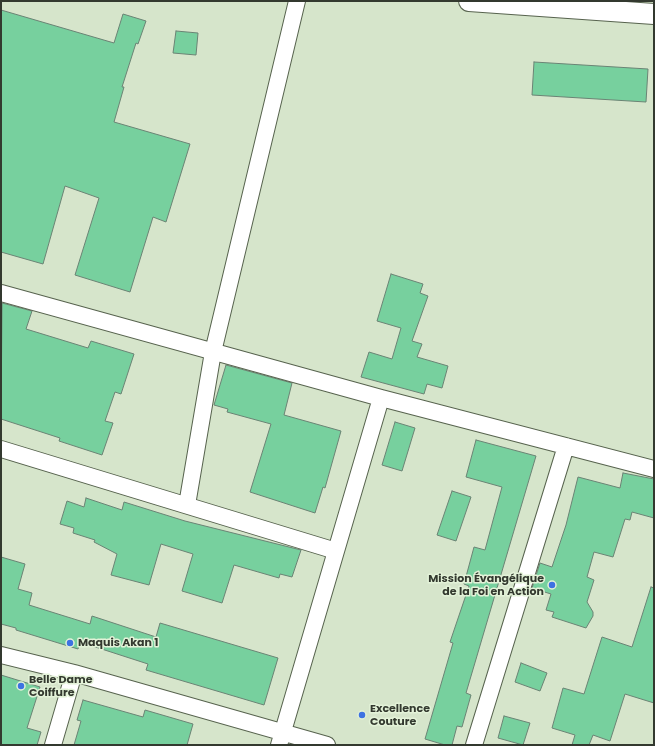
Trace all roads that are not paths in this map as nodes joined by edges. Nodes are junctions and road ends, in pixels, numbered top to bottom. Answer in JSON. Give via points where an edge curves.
{"nodes":[{"id":1,"x":297,"y":1,"type":"edge"},
{"id":2,"x":469,"y":1,"type":"edge"},
{"id":3,"x":563,"y":4,"type":"edge"},
{"id":4,"x":654,"y":14,"type":"edge"},
{"id":5,"x":1,"y":293,"type":"edge"},
{"id":6,"x":213,"y":352,"type":"junction"},
{"id":7,"x":381,"y":398,"type":"junction"},
{"id":8,"x":566,"y":446,"type":"junction"},
{"id":9,"x":1,"y":449,"type":"edge"},
{"id":10,"x":654,"y":469,"type":"edge"},
{"id":11,"x":187,"y":506,"type":"junction"},
{"id":12,"x":336,"y":551,"type":"junction"},
{"id":13,"x":1,"y":655,"type":"edge"},
{"id":14,"x":74,"y":673,"type":"junction"},
{"id":15,"x":280,"y":739,"type":"edge"},
{"id":16,"x":53,"y":745,"type":"edge"},
{"id":17,"x":327,"y":745,"type":"edge"},
{"id":18,"x":474,"y":745,"type":"edge"}],
"edges":[{"from":1,"to":6,"type":"street"},
{"from":2,"to":3,"type":"street"},
{"from":3,"to":4,"type":"street"},
{"from":5,"to":6,"type":"street"},
{"from":6,"to":7,"type":"street"},
{"from":6,"to":11,"type":"street"},
{"from":7,"to":8,"type":"street"},
{"from":7,"to":12,"type":"street"},
{"from":8,"to":10,"type":"street"},
{"from":8,"to":18,"type":"street"},
{"from":9,"to":11,"type":"street"},
{"from":11,"to":12,"type":"street"},
{"from":12,"to":15,"type":"street"},
{"from":13,"to":14,"type":"street"},
{"from":14,"to":15,"type":"street"},
{"from":14,"to":16,"type":"street"},
{"from":15,"to":17,"type":"street"}]}
